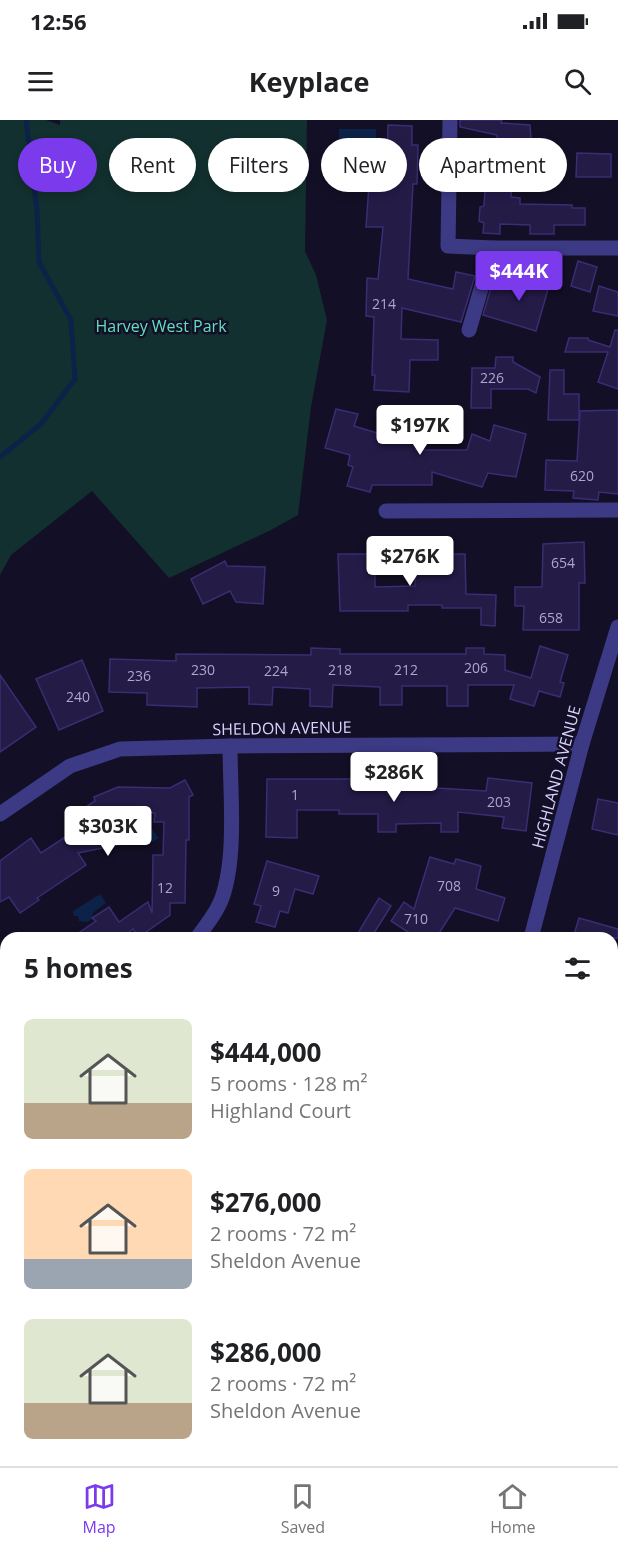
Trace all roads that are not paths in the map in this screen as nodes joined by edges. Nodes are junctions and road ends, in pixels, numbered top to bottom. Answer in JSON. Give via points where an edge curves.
{"nodes":[{"id":1,"x":450,"y":120,"type":"edge"},
{"id":2,"x":493,"y":248,"type":"junction"},
{"id":3,"x":618,"y":248,"type":"edge"},
{"id":4,"x":469,"y":330,"type":"dead end"},
{"id":5,"x":618,"y":510,"type":"edge"},
{"id":6,"x":386,"y":511,"type":"dead end"},
{"id":7,"x":618,"y":627,"type":"edge"},
{"id":8,"x":582,"y":744,"type":"junction"},
{"id":9,"x":230,"y":746,"type":"junction"},
{"id":10,"x":0,"y":814,"type":"edge"},
{"id":11,"x":201,"y":932,"type":"edge"},
{"id":12,"x":533,"y":932,"type":"edge"}],
"edges":[{"from":1,"to":2,"type":"street","via":[[448,246]]},
{"from":2,"to":3,"type":"street"},
{"from":2,"to":4,"type":"street"},
{"from":5,"to":6,"type":"street"},
{"from":7,"to":8,"type":"street","name":"HIGHLAND AVENUE"},
{"from":8,"to":9,"type":"street","name":"SHELDON AVENUE"},
{"from":8,"to":12,"type":"street","name":"HIGHLAND AVENUE"},
{"from":9,"to":10,"type":"street","name":"SHELDON AVENUE","via":[[120,749],[70,766]]},
{"from":9,"to":11,"type":"street","via":[[230,867],[221,899]]}]}
